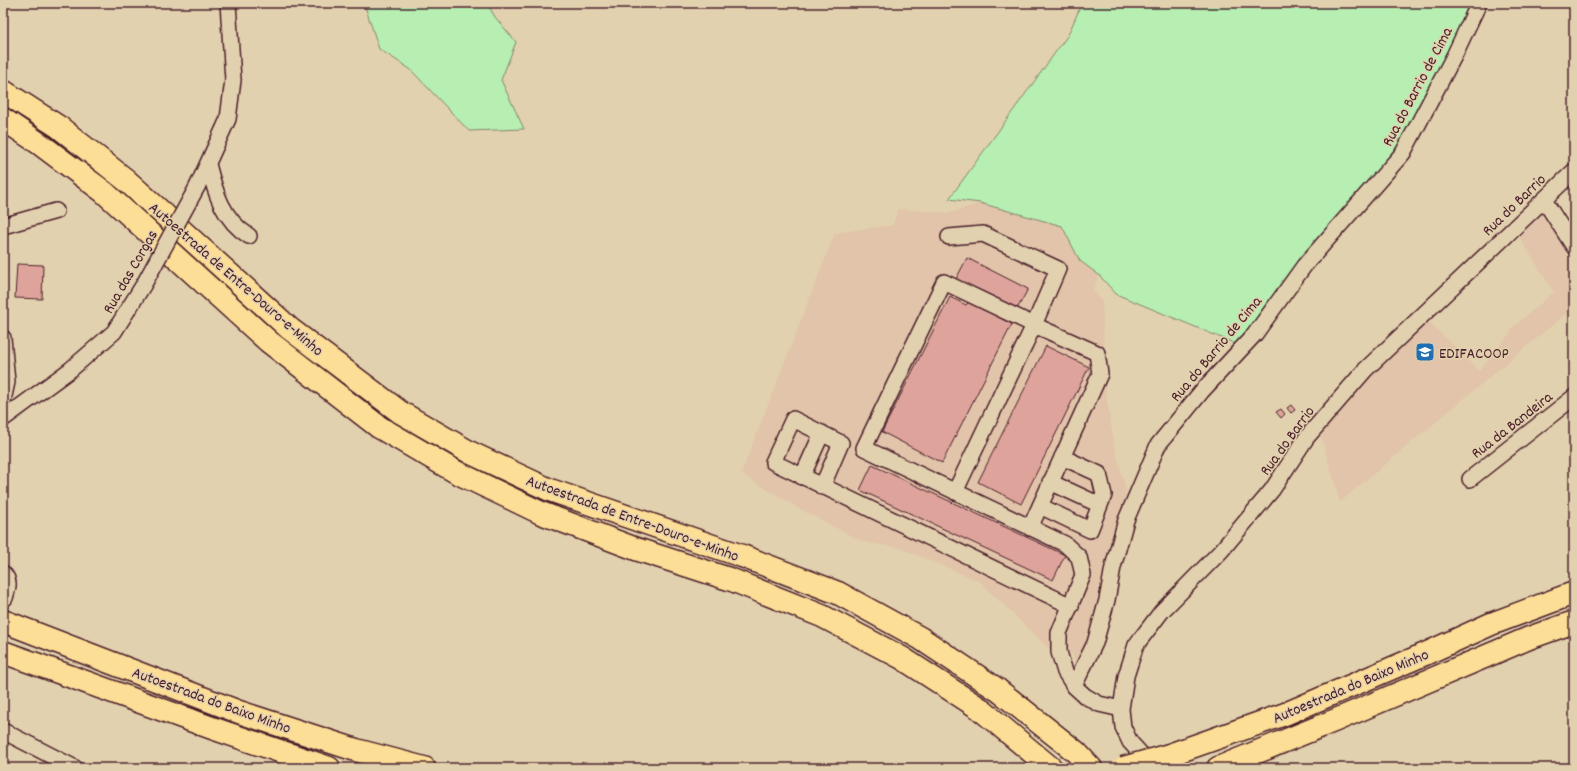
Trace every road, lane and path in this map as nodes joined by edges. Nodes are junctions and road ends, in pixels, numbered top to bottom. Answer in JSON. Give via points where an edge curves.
{"nodes":[{"id":1,"x":228,"y":3,"type":"edge"},
{"id":2,"x":1480,"y":3,"type":"edge"},
{"id":3,"x":3,"y":91,"type":"edge"},
{"id":4,"x":3,"y":119,"type":"edge"},
{"id":5,"x":208,"y":164,"type":"junction"},
{"id":6,"x":1574,"y":170,"type":"edge"},
{"id":7,"x":1544,"y":200,"type":"junction"},
{"id":8,"x":56,"y":211,"type":"dead end"},
{"id":9,"x":3,"y":226,"type":"edge"},
{"id":10,"x":249,"y":236,"type":"dead end"},
{"id":11,"x":949,"y":237,"type":"dead end"},
{"id":12,"x":1574,"y":247,"type":"edge"},
{"id":13,"x":1034,"y":325,"type":"junction"},
{"id":14,"x":3,"y":338,"type":"edge"},
{"id":15,"x":1574,"y":397,"type":"edge"},
{"id":16,"x":3,"y":401,"type":"edge"},
{"id":17,"x":3,"y":419,"type":"edge"},
{"id":18,"x":822,"y":433,"type":"junction"},
{"id":19,"x":1062,"y":457,"type":"junction"},
{"id":20,"x":802,"y":477,"type":"junction"},
{"id":21,"x":1470,"y":479,"type":"dead end"},
{"id":22,"x":1050,"y":482,"type":"junction"},
{"id":23,"x":822,"y":487,"type":"junction"},
{"id":24,"x":955,"y":492,"type":"junction"},
{"id":25,"x":1100,"y":505,"type":"junction"},
{"id":26,"x":1040,"y":506,"type":"junction"},
{"id":27,"x":1030,"y":528,"type":"junction"},
{"id":28,"x":3,"y":573,"type":"edge"},
{"id":29,"x":1574,"y":593,"type":"edge"},
{"id":30,"x":5,"y":598,"type":"dead end"},
{"id":31,"x":1071,"y":606,"type":"junction"},
{"id":32,"x":3,"y":621,"type":"edge"},
{"id":33,"x":1574,"y":622,"type":"edge"},
{"id":34,"x":3,"y":652,"type":"edge"},
{"id":35,"x":1074,"y":686,"type":"junction"},
{"id":36,"x":1121,"y":709,"type":"junction"},
{"id":37,"x":3,"y":730,"type":"edge"},
{"id":38,"x":1162,"y":762,"type":"edge"},
{"id":39,"x":75,"y":768,"type":"edge"},
{"id":40,"x":329,"y":768,"type":"edge"},
{"id":41,"x":424,"y":768,"type":"edge"},
{"id":42,"x":1051,"y":768,"type":"edge"},
{"id":43,"x":1091,"y":768,"type":"edge"},
{"id":44,"x":1123,"y":768,"type":"edge"},
{"id":45,"x":1218,"y":768,"type":"edge"}],
"edges":[{"from":1,"to":5,"type":"street","name":"Rua das Corgas","via":[[233,80],[228,119]]},
{"from":2,"to":35,"type":"street","name":"Rua do Barrio de Cima","via":[[1403,153],[1304,266],[1255,334],[1202,391],[1158,445],[1126,520],[1095,643]]},
{"from":3,"to":43,"type":"highway","name":"Autoestrada de Entre-Douro-e-Minho","via":[[59,127],[126,180],[290,329],[400,412],[471,454],[550,490],[742,556],[838,593],[920,638],[998,690],[1076,752]]},
{"from":4,"to":42,"type":"highway","name":"Autoestrada de Entre-Douro-e-Minho","via":[[104,192],[268,341],[379,427],[456,472],[541,513],[636,549],[732,580],[822,616],[902,658],[979,708]]},
{"from":5,"to":10,"type":"street","via":[[212,182],[224,209],[234,224]]},
{"from":5,"to":17,"type":"street","name":"Rua das Corgas","bridge":true,"via":[[144,284],[114,332],[70,370]]},
{"from":6,"to":7,"type":"street","name":"Rua do Barrio"},
{"from":7,"to":12,"type":"street"},
{"from":7,"to":36,"type":"street","name":"Rua do Barrio","via":[[1365,370],[1307,437],[1272,490],[1221,552],[1162,611],[1136,645],[1126,676]]},
{"from":8,"to":9,"type":"street"},
{"from":11,"to":13,"type":"street","via":[[983,234],[1058,269]]},
{"from":13,"to":19,"type":"street","via":[[1097,353],[1100,374]]},
{"from":13,"to":24,"type":"street"},
{"from":13,"to":24,"type":"street","via":[[944,282],[864,448]]},
{"from":14,"to":16,"type":"street","via":[[7,382]]},
{"from":15,"to":21,"type":"street","name":"Rua da Bandeira"},
{"from":18,"to":20,"type":"street"},
{"from":18,"to":20,"type":"street","via":[[793,419],[773,462]]},
{"from":18,"to":23,"type":"street","via":[[841,443]]},
{"from":19,"to":22,"type":"street"},
{"from":19,"to":25,"type":"street","via":[[1098,474],[1104,495]]},
{"from":20,"to":23,"type":"street"},
{"from":22,"to":25,"type":"street"},
{"from":22,"to":26,"type":"street"},
{"from":23,"to":31,"type":"street"},
{"from":24,"to":27,"type":"street"},
{"from":25,"to":26,"type":"street","via":[[1090,530]]},
{"from":26,"to":27,"type":"street"},
{"from":27,"to":31,"type":"street","via":[[1065,544],[1079,557],[1083,575]]},
{"from":28,"to":30,"type":"street","via":[[9,584]]},
{"from":29,"to":38,"type":"highway","name":"Autoestrada do Baixo Minho","via":[[1492,624],[1285,714]]},
{"from":31,"to":35,"type":"street","via":[[1059,633],[1059,652],[1065,672]]},
{"from":32,"to":41,"type":"highway","name":"Autoestrada do Baixo Minho","via":[[239,712],[356,750]]},
{"from":33,"to":45,"type":"highway","name":"Autoestrada do Baixo Minho","via":[[1529,638]]},
{"from":34,"to":40,"type":"highway","name":"Autoestrada do Baixo Minho"},
{"from":35,"to":36,"type":"street","via":[[1099,704]]},
{"from":36,"to":38,"type":"street","name":"Rua do Barrio","via":[[1123,727],[1130,742]]},
{"from":37,"to":39,"type":"street"},
{"from":38,"to":44,"type":"highway","name":"Autoestrada do Baixo Minho","bridge":true}]}
